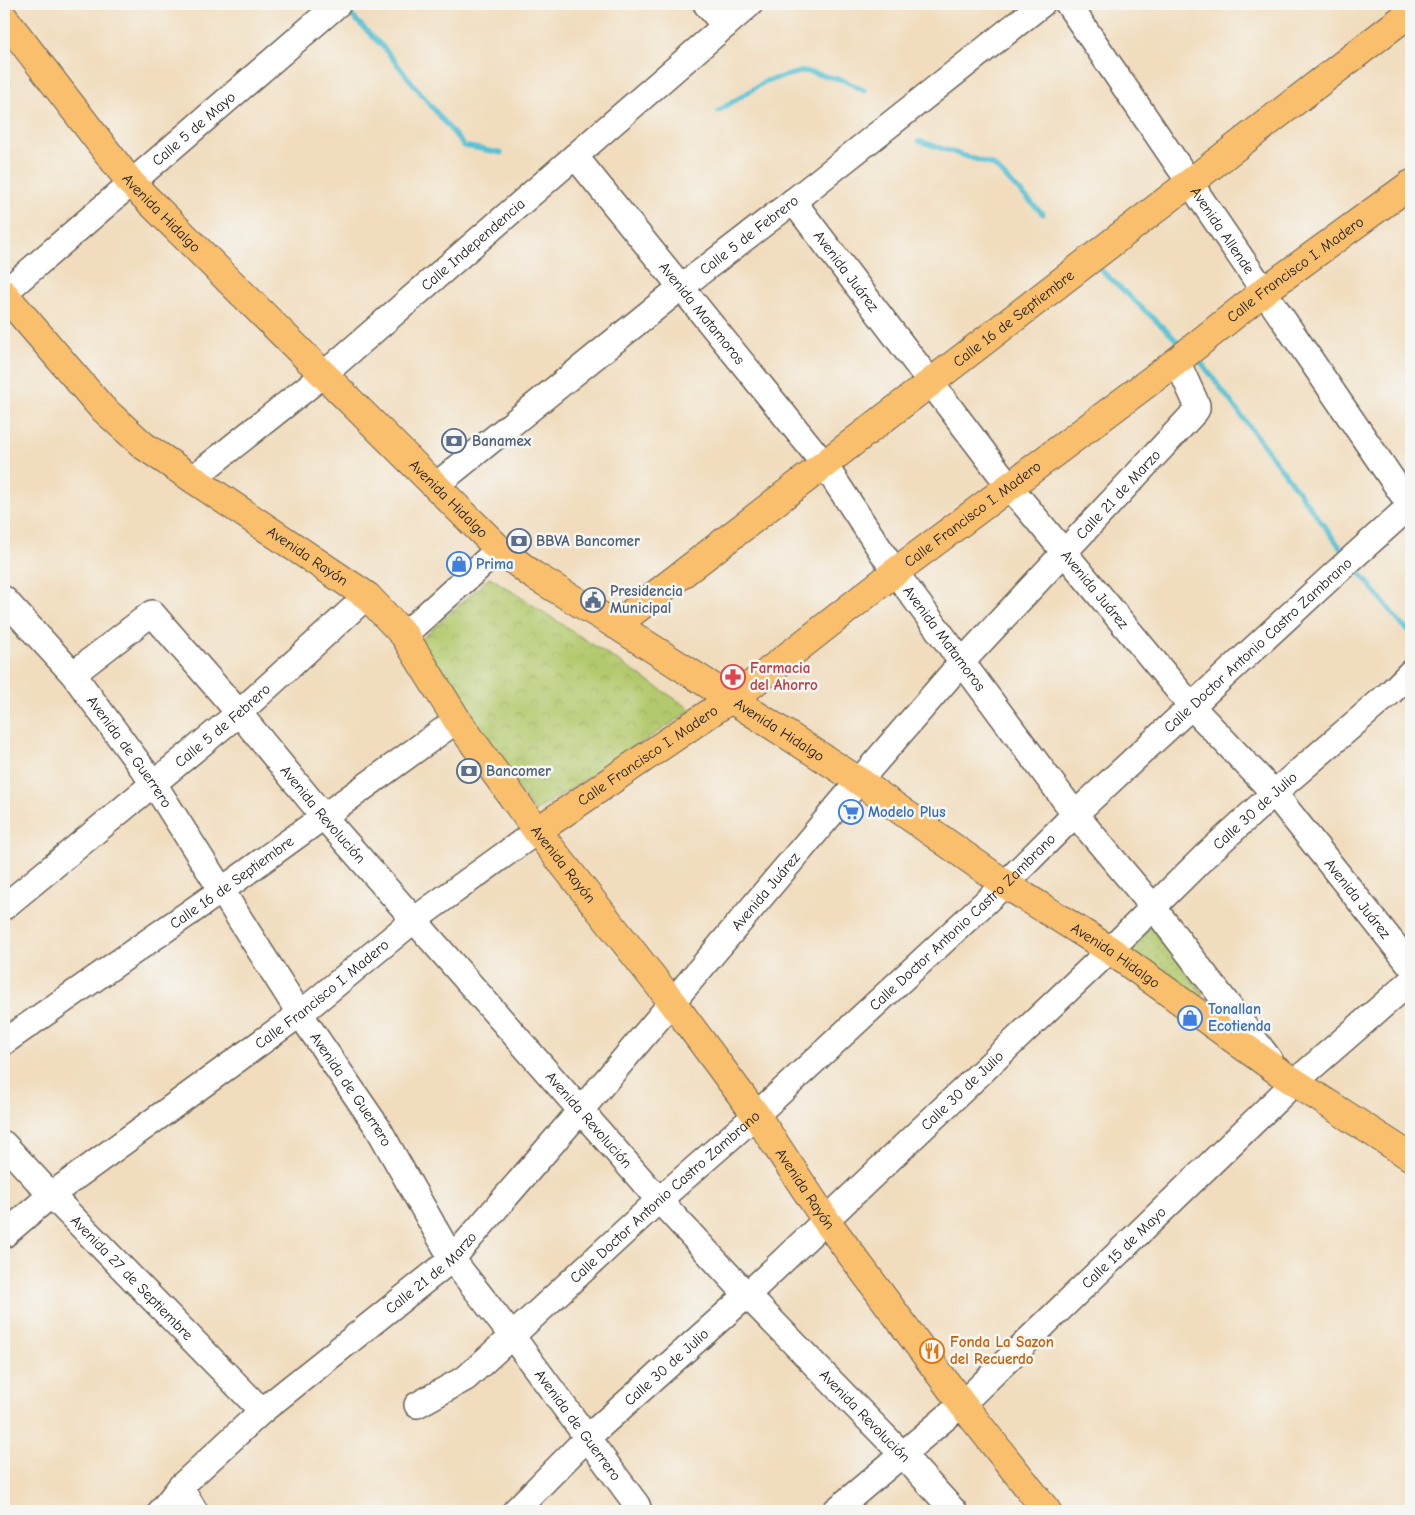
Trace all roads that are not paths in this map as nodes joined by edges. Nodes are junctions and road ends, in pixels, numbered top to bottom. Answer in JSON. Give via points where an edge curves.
{"nodes":[{"id":1,"x":706,"y":4,"type":"edge"},
{"id":2,"x":750,"y":4,"type":"edge"},
{"id":3,"x":1042,"y":4,"type":"edge"},
{"id":4,"x":1068,"y":4,"type":"edge"},
{"id":5,"x":336,"y":5,"type":"edge"},
{"id":6,"x":1411,"y":12,"type":"edge"},
{"id":7,"x":4,"y":18,"type":"edge"},
{"id":8,"x":725,"y":26,"type":"junction"},
{"id":9,"x":575,"y":156,"type":"junction"},
{"id":10,"x":131,"y":182,"type":"junction"},
{"id":11,"x":1190,"y":183,"type":"junction"},
{"id":12,"x":1411,"y":184,"type":"edge"},
{"id":13,"x":793,"y":201,"type":"junction"},
{"id":14,"x":680,"y":288,"type":"junction"},
{"id":15,"x":1264,"y":291,"type":"junction"},
{"id":16,"x":4,"y":294,"type":"edge"},
{"id":17,"x":1181,"y":358,"type":"junction"},
{"id":18,"x":323,"y":375,"type":"junction"},
{"id":19,"x":930,"y":382,"type":"junction"},
{"id":20,"x":824,"y":464,"type":"junction"},
{"id":21,"x":192,"y":479,"type":"junction"},
{"id":22,"x":435,"y":486,"type":"junction"},
{"id":23,"x":1010,"y":487,"type":"junction"},
{"id":24,"x":1411,"y":506,"type":"edge"},
{"id":25,"x":499,"y":549,"type":"junction"},
{"id":26,"x":1063,"y":553,"type":"junction"},
{"id":27,"x":895,"y":572,"type":"junction"},
{"id":28,"x":367,"y":596,"type":"junction"},
{"id":29,"x":4,"y":599,"type":"edge"},
{"id":30,"x":616,"y":625,"type":"junction"},
{"id":31,"x":404,"y":634,"type":"junction"},
{"id":32,"x":962,"y":662,"type":"junction"},
{"id":33,"x":1411,"y":672,"type":"edge"},
{"id":34,"x":73,"y":674,"type":"junction"},
{"id":35,"x":731,"y":699,"type":"junction"},
{"id":36,"x":1192,"y":707,"type":"junction"},
{"id":37,"x":239,"y":713,"type":"junction"},
{"id":38,"x":457,"y":720,"type":"junction"},
{"id":39,"x":859,"y":781,"type":"junction"},
{"id":40,"x":154,"y":784,"type":"junction"},
{"id":41,"x":1274,"y":793,"type":"junction"},
{"id":42,"x":1075,"y":814,"type":"junction"},
{"id":43,"x":324,"y":817,"type":"junction"},
{"id":44,"x":537,"y":831,"type":"junction"},
{"id":45,"x":1005,"y":884,"type":"junction"},
{"id":46,"x":222,"y":890,"type":"junction"},
{"id":47,"x":4,"y":907,"type":"edge"},
{"id":48,"x":1154,"y":908,"type":"junction"},
{"id":49,"x":414,"y":920,"type":"junction"},
{"id":50,"x":1110,"y":950,"type":"junction"},
{"id":51,"x":1411,"y":966,"type":"edge"},
{"id":52,"x":1411,"y":981,"type":"edge"},
{"id":53,"x":673,"y":1003,"type":"junction"},
{"id":54,"x":300,"y":1014,"type":"junction"},
{"id":55,"x":4,"y":1042,"type":"edge"},
{"id":56,"x":1287,"y":1077,"type":"junction"},
{"id":57,"x":581,"y":1110,"type":"junction"},
{"id":58,"x":756,"y":1115,"type":"junction"},
{"id":59,"x":4,"y":1144,"type":"edge"},
{"id":60,"x":1411,"y":1157,"type":"edge"},
{"id":61,"x":51,"y":1195,"type":"junction"},
{"id":62,"x":658,"y":1200,"type":"junction"},
{"id":63,"x":826,"y":1219,"type":"junction"},
{"id":64,"x":4,"y":1235,"type":"edge"},
{"id":65,"x":452,"y":1259,"type":"junction"},
{"id":66,"x":747,"y":1295,"type":"junction"},
{"id":67,"x":512,"y":1336,"type":"junction"},
{"id":68,"x":962,"y":1404,"type":"junction"},
{"id":69,"x":417,"y":1405,"type":"dead end"},
{"id":70,"x":262,"y":1411,"type":"junction"},
{"id":71,"x":587,"y":1438,"type":"junction"},
{"id":72,"x":902,"y":1454,"type":"junction"},
{"id":73,"x":180,"y":1487,"type":"junction"},
{"id":74,"x":160,"y":1511,"type":"edge"},
{"id":75,"x":195,"y":1511,"type":"edge"},
{"id":76,"x":515,"y":1511,"type":"edge"},
{"id":77,"x":639,"y":1511,"type":"edge"},
{"id":78,"x":835,"y":1511,"type":"edge"},
{"id":79,"x":954,"y":1511,"type":"edge"},
{"id":80,"x":1047,"y":1511,"type":"edge"}],
"edges":[{"from":1,"to":8,"type":"street"},
{"from":2,"to":8,"type":"street","name":"Calle Independencia"},
{"from":3,"to":13,"type":"street","name":"Calle 5 de Febrero"},
{"from":4,"to":11,"type":"street","name":"Avenida Allende"},
{"from":5,"to":10,"type":"street","name":"Calle 5 de Mayo"},
{"from":6,"to":11,"type":"main road","name":"Calle 16 de Septiembre"},
{"from":7,"to":10,"type":"main road","name":"Avenida Hidalgo"},
{"from":8,"to":9,"type":"street","name":"Calle Independencia"},
{"from":9,"to":14,"type":"street","name":"Avenida Matamoros"},
{"from":9,"to":18,"type":"street","name":"Calle Independencia"},
{"from":10,"to":16,"type":"street","name":"Calle 5 de Mayo"},
{"from":10,"to":18,"type":"main road","name":"Avenida Hidalgo"},
{"from":11,"to":15,"type":"street","name":"Avenida Allende"},
{"from":11,"to":19,"type":"main road","name":"Calle 16 de Septiembre"},
{"from":12,"to":15,"type":"main road","name":"Calle Francisco I. Madero"},
{"from":13,"to":14,"type":"street","name":"Calle 5 de Febrero"},
{"from":13,"to":19,"type":"street","name":"Avenida Juárez"},
{"from":14,"to":20,"type":"street","name":"Avenida Matamoros"},
{"from":14,"to":22,"type":"street","name":"Calle 5 de Febrero"},
{"from":15,"to":17,"type":"main road","name":"Calle Francisco I. Madero"},
{"from":15,"to":24,"type":"street","name":"Avenida Allende"},
{"from":16,"to":21,"type":"main road","name":"Avenida Rayón","via":[[101,407],[144,446]]},
{"from":17,"to":23,"type":"main road","name":"Calle Francisco I. Madero"},
{"from":17,"to":26,"type":"street","name":"Calle 21 de Marzo","via":[[1197,409]]},
{"from":18,"to":21,"type":"street","name":"Calle Independencia"},
{"from":18,"to":22,"type":"main road","name":"Avenida Hidalgo"},
{"from":19,"to":20,"type":"main road","name":"Calle 16 de Septiembre"},
{"from":19,"to":23,"type":"street","name":"Avenida Juárez"},
{"from":20,"to":27,"type":"street","name":"Avenida Matamoros"},
{"from":20,"to":30,"type":"main road","name":"Calle 16 de Septiembre"},
{"from":21,"to":28,"type":"main road","name":"Avenida Rayón"},
{"from":22,"to":25,"type":"main road","name":"Avenida Hidalgo"},
{"from":23,"to":26,"type":"street","name":"Avenida Juárez"},
{"from":23,"to":27,"type":"main road","name":"Calle Francisco I. Madero"},
{"from":24,"to":36,"type":"street","name":"Calle Doctor Antonio Castro Zambrano"},
{"from":25,"to":30,"type":"main road","name":"Avenida Hidalgo","via":[[533,575]]},
{"from":25,"to":31,"type":"street"},
{"from":26,"to":32,"type":"street","name":"Calle 21 de Marzo"},
{"from":26,"to":36,"type":"street","name":"Avenida Juárez"},
{"from":27,"to":32,"type":"street","name":"Avenida Matamoros"},
{"from":27,"to":35,"type":"main road","name":"Calle Francisco I. Madero"},
{"from":28,"to":31,"type":"main road","name":"Avenida Rayón"},
{"from":28,"to":37,"type":"street","name":"Calle 5 de Febrero"},
{"from":29,"to":34,"type":"street","name":"Avenida de Guerrero"},
{"from":30,"to":35,"type":"main road","name":"Avenida Hidalgo"},
{"from":31,"to":38,"type":"main road","name":"Avenida Rayón"},
{"from":32,"to":39,"type":"street","name":"Calle 21 de Marzo"},
{"from":32,"to":42,"type":"street","name":"Avenida Matamoros"},
{"from":33,"to":41,"type":"street","name":"Calle 30 de Julio"},
{"from":34,"to":37,"type":"street","name":"Avenida Revolución","via":[[152,613]]},
{"from":34,"to":40,"type":"street","name":"Avenida de Guerrero"},
{"from":35,"to":39,"type":"main road","name":"Avenida Hidalgo"},
{"from":35,"to":44,"type":"main road","name":"Calle Francisco I. Madero"},
{"from":36,"to":41,"type":"street","name":"Avenida Juárez"},
{"from":36,"to":42,"type":"street","name":"Calle Doctor Antonio Castro Zambrano"},
{"from":37,"to":40,"type":"street","name":"Calle 5 de Febrero"},
{"from":37,"to":43,"type":"street","name":"Avenida Revolución"},
{"from":38,"to":43,"type":"street","name":"Calle 16 de Septiembre"},
{"from":38,"to":44,"type":"main road","name":"Avenida Rayón"},
{"from":39,"to":45,"type":"main road","name":"Avenida Hidalgo"},
{"from":39,"to":53,"type":"street","name":"Avenida Juárez"},
{"from":40,"to":46,"type":"street","name":"Avenida de Guerrero"},
{"from":40,"to":47,"type":"street","name":"Calle 5 de Febrero"},
{"from":41,"to":48,"type":"street","name":"Calle 30 de Julio"},
{"from":41,"to":51,"type":"street","name":"Avenida Juárez"},
{"from":42,"to":45,"type":"street","name":"Calle Doctor Antonio Castro Zambrano"},
{"from":42,"to":48,"type":"street","name":"Avenida Matamoros"},
{"from":43,"to":46,"type":"street","name":"Calle 16 de Septiembre"},
{"from":43,"to":49,"type":"street","name":"Avenida Revolución"},
{"from":44,"to":49,"type":"street","name":"Calle Francisco I. Madero"},
{"from":44,"to":53,"type":"main road","name":"Avenida Rayón"},
{"from":45,"to":50,"type":"main road","name":"Avenida Hidalgo"},
{"from":45,"to":58,"type":"street","name":"Calle Doctor Antonio Castro Zambrano"},
{"from":46,"to":54,"type":"street","name":"Avenida de Guerrero"},
{"from":46,"to":55,"type":"street","name":"Calle 16 de Septiembre"},
{"from":48,"to":50,"type":"street","name":"Calle 30 de Julio"},
{"from":48,"to":56,"type":"street","name":"Avenida Matamoros"},
{"from":49,"to":54,"type":"street","name":"Calle Francisco I. Madero"},
{"from":49,"to":57,"type":"street","name":"Avenida Revolución"},
{"from":50,"to":56,"type":"main road","name":"Avenida Hidalgo"},
{"from":50,"to":63,"type":"street","name":"Calle 30 de Julio"},
{"from":52,"to":56,"type":"street","name":"Calle 15 de Mayo"},
{"from":53,"to":57,"type":"street","name":"Calle 21 de Marzo"},
{"from":53,"to":58,"type":"main road","name":"Avenida Rayón"},
{"from":54,"to":61,"type":"street","name":"Calle Francisco I. Madero"},
{"from":54,"to":65,"type":"street","name":"Avenida de Guerrero","via":[[378,1128]]},
{"from":56,"to":60,"type":"main road","name":"Avenida Hidalgo"},
{"from":56,"to":68,"type":"street","name":"Calle 15 de Mayo"},
{"from":57,"to":62,"type":"street","name":"Avenida Revolución"},
{"from":57,"to":65,"type":"street","name":"Calle 21 de Marzo"},
{"from":58,"to":62,"type":"street","name":"Calle Doctor Antonio Castro Zambrano"},
{"from":58,"to":63,"type":"main road","name":"Avenida Rayón"},
{"from":59,"to":61,"type":"street","name":"Avenida 27 de Septiembre"},
{"from":61,"to":64,"type":"street","name":"Calle Francisco I. Madero"},
{"from":61,"to":70,"type":"street","name":"Avenida 27 de Septiembre"},
{"from":62,"to":66,"type":"street","name":"Avenida Revolución"},
{"from":62,"to":67,"type":"street","name":"Calle Doctor Antonio Castro Zambrano"},
{"from":63,"to":66,"type":"street","name":"Calle 30 de Julio"},
{"from":63,"to":68,"type":"main road","name":"Avenida Rayón"},
{"from":65,"to":67,"type":"street","name":"Avenida de Guerrero"},
{"from":65,"to":70,"type":"street","name":"Calle 21 de Marzo"},
{"from":66,"to":71,"type":"street","name":"Calle 30 de Julio"},
{"from":66,"to":72,"type":"street","name":"Avenida Revolución"},
{"from":67,"to":69,"type":"street","name":"Calle Doctor Antonio Castro Zambrano","via":[[466,1378]]},
{"from":67,"to":71,"type":"street","name":"Avenida de Guerrero"},
{"from":68,"to":72,"type":"street","name":"Calle 15 de Mayo"},
{"from":68,"to":80,"type":"main road","name":"Avenida Rayón"},
{"from":70,"to":73,"type":"street","name":"Calle 21 de Marzo"},
{"from":71,"to":76,"type":"street","name":"Calle 30 de Julio"},
{"from":71,"to":77,"type":"street","name":"Avenida de Guerrero"},
{"from":72,"to":78,"type":"street","name":"Calle 15 de Mayo"},
{"from":72,"to":79,"type":"street","name":"Avenida Revolución"},
{"from":73,"to":74,"type":"street","name":"Calle 21 de Marzo"},
{"from":73,"to":75,"type":"street"}]}
